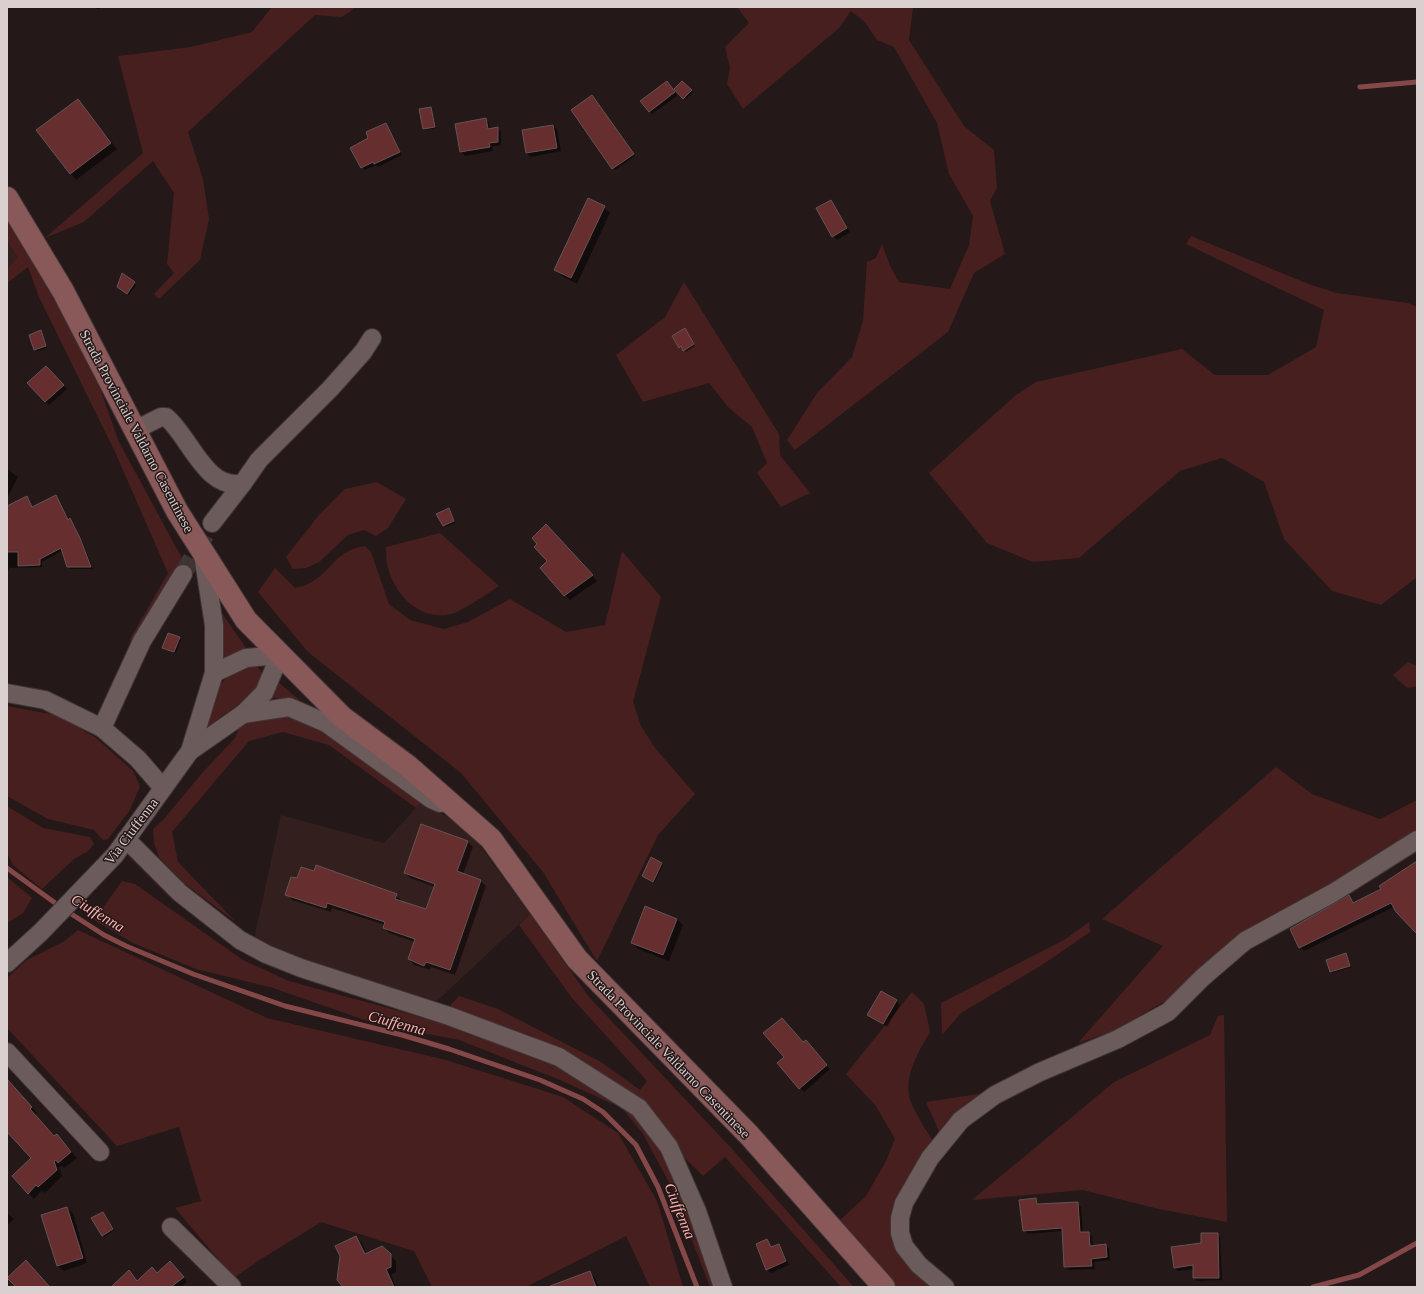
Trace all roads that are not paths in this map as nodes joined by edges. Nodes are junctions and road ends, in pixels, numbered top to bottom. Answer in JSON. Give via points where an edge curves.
{"nodes":[{"id":1,"x":7,"y":198,"type":"edge"},
{"id":2,"x":372,"y":338,"type":"dead end"},
{"id":3,"x":135,"y":430,"type":"junction"},
{"id":4,"x":243,"y":483,"type":"junction"},
{"id":5,"x":212,"y":523,"type":"tunnel mouth"},
{"id":6,"x":203,"y":552,"type":"junction"},
{"id":7,"x":183,"y":574,"type":"tunnel mouth"},
{"id":8,"x":280,"y":655,"type":"junction"},
{"id":9,"x":214,"y":672,"type":"junction"},
{"id":10,"x":7,"y":693,"type":"edge"},
{"id":11,"x":243,"y":714,"type":"junction"},
{"id":12,"x":102,"y":728,"type":"junction"},
{"id":13,"x":190,"y":751,"type":"junction"},
{"id":14,"x":163,"y":788,"type":"junction"},
{"id":15,"x":464,"y":814,"type":"junction"},
{"id":16,"x":126,"y":839,"type":"junction"},
{"id":17,"x":1417,"y":840,"type":"edge"},
{"id":18,"x":7,"y":963,"type":"edge"},
{"id":19,"x":7,"y":1052,"type":"edge"},
{"id":20,"x":100,"y":1152,"type":"dead end"},
{"id":21,"x":171,"y":1227,"type":"dead end"},
{"id":22,"x":232,"y":1287,"type":"edge"},
{"id":23,"x":724,"y":1287,"type":"edge"},
{"id":24,"x":884,"y":1287,"type":"edge"},
{"id":25,"x":945,"y":1287,"type":"edge"}],
"edges":[{"from":1,"to":3,"type":"main road","name":"Strada Provinciale Valdarno Casentinese","via":[[63,291]]},
{"from":2,"to":4,"type":"street","via":[[363,352],[330,388],[258,460]]},
{"from":3,"to":4,"type":"street","via":[[160,417],[166,417],[176,426],[213,475],[234,485]]},
{"from":3,"to":6,"type":"main road","name":"Strada Provinciale Valdarno Casentinese","via":[[177,511]]},
{"from":4,"to":5,"type":"street"},
{"from":6,"to":8,"type":"main road","name":"Strada Provinciale Valdarno Casentinese","via":[[246,620]]},
{"from":6,"to":9,"type":"street","name":"Via Ciuffenna","via":[[214,626]]},
{"from":7,"to":12,"type":"street","via":[[142,641]]},
{"from":8,"to":9,"type":"street","via":[[246,658]]},
{"from":8,"to":11,"type":"street","name":"Strada Provinciale Valdarno Casentinese","via":[[264,693]]},
{"from":8,"to":15,"type":"main road","name":"Strada Provinciale Valdarno Casentinese","via":[[342,717],[408,766]]},
{"from":9,"to":13,"type":"street","name":"Via Ciuffenna"},
{"from":10,"to":12,"type":"street","via":[[45,700]]},
{"from":11,"to":13,"type":"street","name":"Strada Provinciale Valdarno Casentinese"},
{"from":11,"to":15,"type":"street","name":"Strada Provinciale Valdarno Casentinese","via":[[289,707],[326,723],[431,799]]},
{"from":12,"to":14,"type":"street","via":[[138,759]]},
{"from":13,"to":14,"type":"street","name":"Via Ciuffenna"},
{"from":14,"to":16,"type":"street","name":"Via Ciuffenna"},
{"from":15,"to":24,"type":"main road","name":"Strada Provinciale Valdarno Casentinese","via":[[491,839],[577,959],[749,1135]]},
{"from":16,"to":18,"type":"street","name":"Via Ciuffenna","via":[[102,869]]},
{"from":16,"to":23,"type":"street","via":[[180,893],[240,940],[266,954],[301,968],[449,1016],[559,1057],[639,1108],[669,1147],[697,1211]]},
{"from":17,"to":25,"type":"street","via":[[1333,893],[1245,940],[1168,1012],[1118,1039],[1040,1072],[995,1095],[961,1120],[930,1158],[904,1203],[900,1218],[900,1233],[904,1246],[919,1265]]},
{"from":19,"to":20,"type":"street"},
{"from":21,"to":22,"type":"street"}]}
